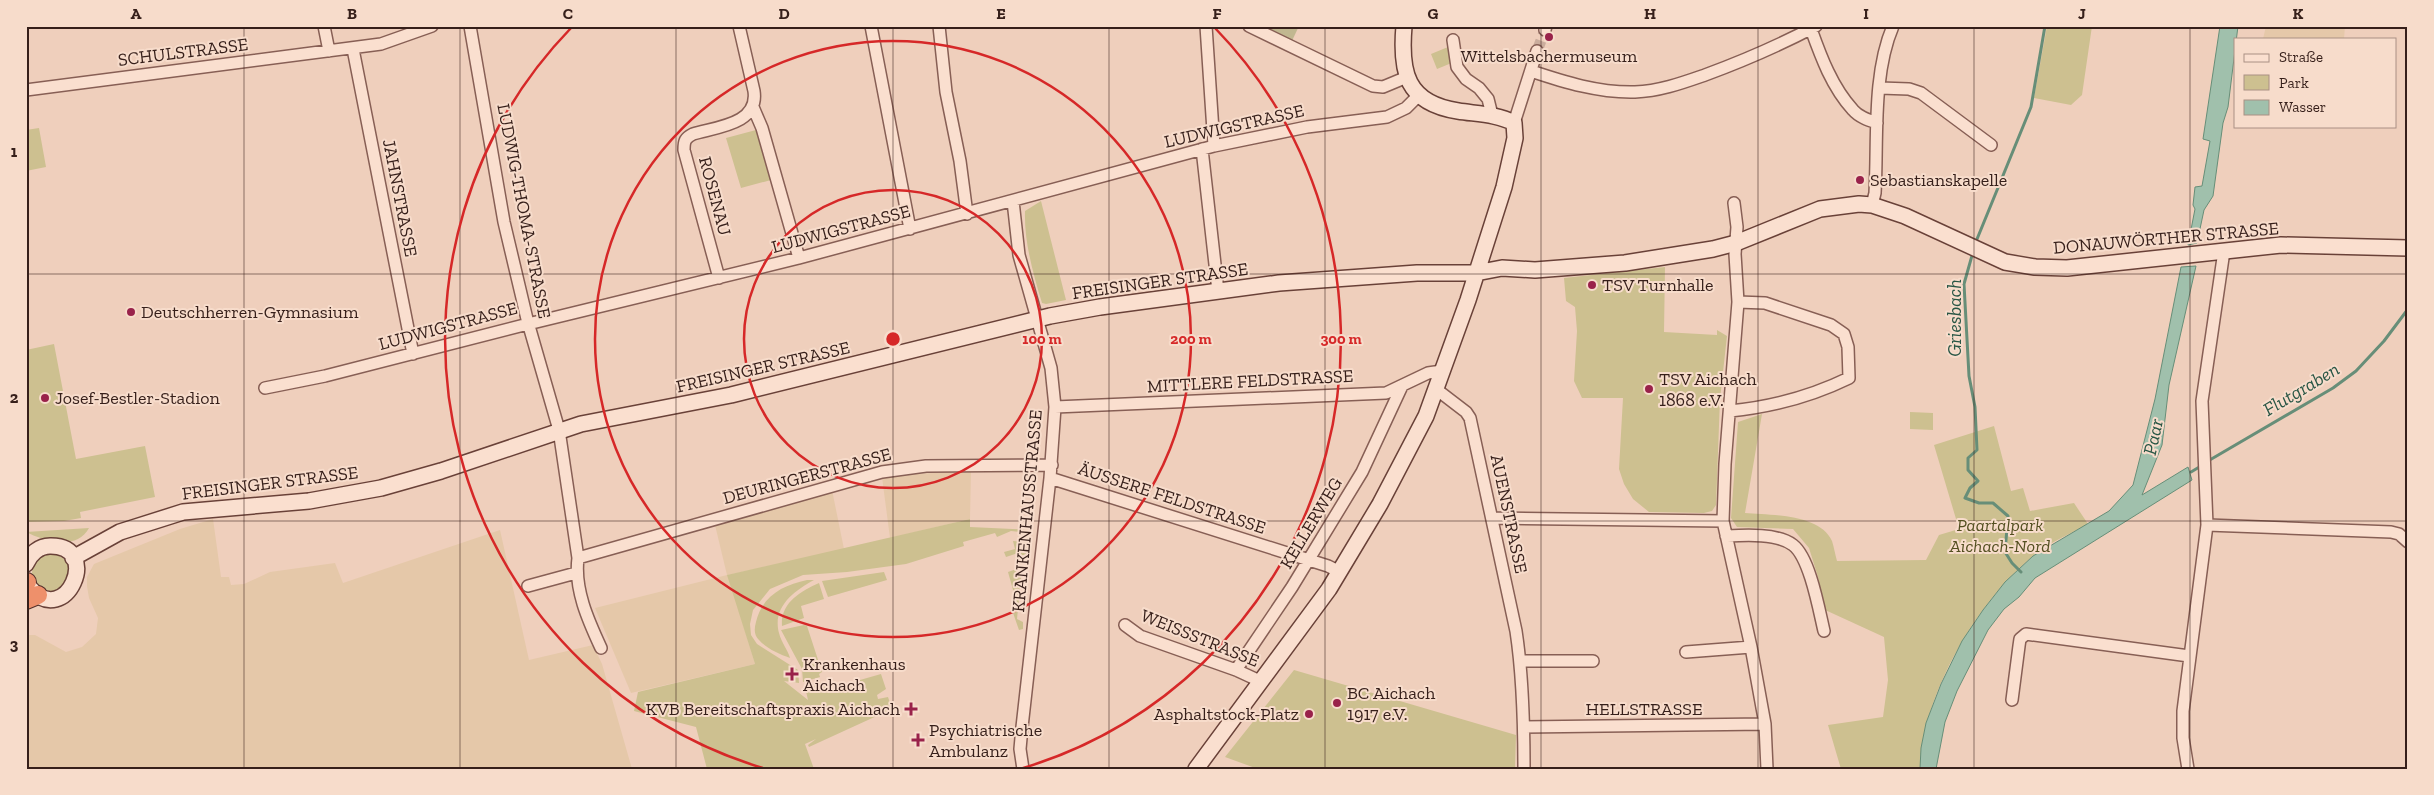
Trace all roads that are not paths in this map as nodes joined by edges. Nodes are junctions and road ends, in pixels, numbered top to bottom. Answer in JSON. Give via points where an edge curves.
{"nodes":[{"id":1,"x":324,"y":26,"type":"edge"},
{"id":2,"x":432,"y":26,"type":"edge"},
{"id":3,"x":470,"y":26,"type":"edge"},
{"id":4,"x":739,"y":26,"type":"edge"},
{"id":5,"x":871,"y":26,"type":"edge"},
{"id":6,"x":939,"y":26,"type":"edge"},
{"id":7,"x":1206,"y":26,"type":"edge"},
{"id":8,"x":1248,"y":26,"type":"edge"},
{"id":9,"x":1404,"y":26,"type":"edge"},
{"id":10,"x":1893,"y":26,"type":"edge"},
{"id":11,"x":1814,"y":28,"type":"edge"},
{"id":12,"x":1453,"y":40,"type":"dead end"},
{"id":13,"x":353,"y":48,"type":"junction"},
{"id":14,"x":1537,"y":51,"type":"tunnel mouth"},
{"id":15,"x":329,"y":52,"type":"junction"},
{"id":16,"x":1531,"y":71,"type":"junction"},
{"id":17,"x":1407,"y":78,"type":"junction"},
{"id":18,"x":1880,"y":88,"type":"junction"},
{"id":19,"x":26,"y":90,"type":"edge"},
{"id":20,"x":1420,"y":94,"type":"junction"},
{"id":21,"x":753,"y":107,"type":"junction"},
{"id":22,"x":1492,"y":115,"type":"junction"},
{"id":23,"x":1514,"y":123,"type":"junction"},
{"id":24,"x":1877,"y":123,"type":"junction"},
{"id":25,"x":1991,"y":145,"type":"dead end"},
{"id":26,"x":1214,"y":146,"type":"junction"},
{"id":27,"x":1202,"y":149,"type":"junction"},
{"id":28,"x":1013,"y":201,"type":"junction"},
{"id":29,"x":1734,"y":203,"type":"dead end"},
{"id":30,"x":1872,"y":206,"type":"junction"},
{"id":31,"x":967,"y":214,"type":"junction"},
{"id":32,"x":910,"y":229,"type":"junction"},
{"id":33,"x":1736,"y":242,"type":"junction"},
{"id":34,"x":2408,"y":248,"type":"edge"},
{"id":35,"x":2224,"y":251,"type":"junction"},
{"id":36,"x":799,"y":258,"type":"junction"},
{"id":37,"x":1476,"y":273,"type":"junction"},
{"id":38,"x":719,"y":278,"type":"junction"},
{"id":39,"x":1218,"y":291,"type":"junction"},
{"id":40,"x":1738,"y":302,"type":"junction"},
{"id":41,"x":1037,"y":319,"type":"junction"},
{"id":42,"x":528,"y":324,"type":"junction"},
{"id":43,"x":412,"y":354,"type":"junction"},
{"id":44,"x":1442,"y":371,"type":"junction"},
{"id":45,"x":1402,"y":386,"type":"junction"},
{"id":46,"x":265,"y":388,"type":"dead end"},
{"id":47,"x":1436,"y":389,"type":"junction"},
{"id":48,"x":1055,"y":407,"type":"junction"},
{"id":49,"x":1730,"y":411,"type":"junction"},
{"id":50,"x":558,"y":430,"type":"junction"},
{"id":51,"x":1052,"y":465,"type":"junction"},
{"id":52,"x":1050,"y":478,"type":"junction"},
{"id":53,"x":1493,"y":518,"type":"junction"},
{"id":54,"x":1723,"y":521,"type":"junction"},
{"id":55,"x":2207,"y":525,"type":"junction"},
{"id":56,"x":1726,"y":536,"type":"junction"},
{"id":57,"x":2408,"y":542,"type":"edge"},
{"id":58,"x":28,"y":556,"type":"edge"},
{"id":59,"x":73,"y":558,"type":"junction"},
{"id":60,"x":578,"y":558,"type":"junction"},
{"id":61,"x":1308,"y":560,"type":"junction"},
{"id":62,"x":1340,"y":572,"type":"junction"},
{"id":63,"x":576,"y":574,"type":"junction"},
{"id":64,"x":528,"y":586,"type":"dead end"},
{"id":65,"x":29,"y":588,"type":"edge"},
{"id":66,"x":1124,"y":625,"type":"dead end"},
{"id":67,"x":1824,"y":631,"type":"dead end"},
{"id":68,"x":1751,"y":647,"type":"junction"},
{"id":69,"x":600,"y":648,"type":"dead end"},
{"id":70,"x":1686,"y":652,"type":"dead end"},
{"id":71,"x":2189,"y":656,"type":"junction"},
{"id":72,"x":1520,"y":661,"type":"junction"},
{"id":73,"x":1593,"y":661,"type":"dead end"},
{"id":74,"x":1236,"y":670,"type":"junction"},
{"id":75,"x":1262,"y":682,"type":"junction"},
{"id":76,"x":2012,"y":700,"type":"dead end"},
{"id":77,"x":1765,"y":724,"type":"junction"},
{"id":78,"x":1524,"y":727,"type":"junction"},
{"id":79,"x":1022,"y":769,"type":"edge"},
{"id":80,"x":1196,"y":769,"type":"edge"},
{"id":81,"x":1524,"y":769,"type":"edge"},
{"id":82,"x":1768,"y":769,"type":"edge"},
{"id":83,"x":2188,"y":769,"type":"edge"}],
"edges":[{"from":1,"to":15,"type":"street"},
{"from":2,"to":13,"type":"street","name":"SCHULSTRASSE","via":[[388,42]]},
{"from":3,"to":42,"type":"street","name":"LUDWIG-THOMA-STRASSE","via":[[504,222]]},
{"from":4,"to":21,"type":"street","via":[[754,91]]},
{"from":5,"to":32,"type":"street"},
{"from":6,"to":31,"type":"street","via":[[946,92]]},
{"from":7,"to":26,"type":"street"},
{"from":8,"to":17,"type":"street","via":[[1374,86],[1383,87]]},
{"from":9,"to":17,"type":"main road","via":[[1402,56]]},
{"from":10,"to":18,"type":"street"},
{"from":11,"to":16,"type":"street","via":[[1750,58],[1653,90],[1608,90],[1568,83]]},
{"from":11,"to":24,"type":"street","via":[[1825,68],[1853,110]]},
{"from":12,"to":22,"type":"street","via":[[1457,67],[1488,98]]},
{"from":13,"to":15,"type":"street","name":"SCHULSTRASSE"},
{"from":13,"to":43,"type":"street","name":"JAHNSTRASSE"},
{"from":14,"to":16,"type":"street"},
{"from":15,"to":19,"type":"street","name":"SCHULSTRASSE"},
{"from":16,"to":23,"type":"street"},
{"from":17,"to":20,"type":"main road"},
{"from":18,"to":24,"type":"street"},
{"from":18,"to":25,"type":"street","via":[[1909,89],[1921,93]]},
{"from":20,"to":22,"type":"main road","via":[[1444,108]]},
{"from":20,"to":26,"type":"street","name":"LUDWIGSTRASSE","via":[[1406,108],[1387,117],[1308,127]]},
{"from":21,"to":36,"type":"street"},
{"from":21,"to":38,"type":"street","name":"ROSENAU","via":[[740,120],[693,134],[684,142]]},
{"from":22,"to":23,"type":"main road"},
{"from":23,"to":37,"type":"main road","via":[[1515,138],[1508,176]]},
{"from":24,"to":30,"type":"street"},
{"from":26,"to":27,"type":"street","name":"LUDWIGSTRASSE"},
{"from":27,"to":28,"type":"street","name":"LUDWIGSTRASSE"},
{"from":27,"to":39,"type":"street"},
{"from":28,"to":31,"type":"street","name":"LUDWIGSTRASSE"},
{"from":28,"to":41,"type":"street","name":"KRANKENHAUSSTRASSE","via":[[1019,255]]},
{"from":29,"to":33,"type":"street"},
{"from":30,"to":33,"type":"main road","name":"DONAUWÖRTHER STRASSE","via":[[1820,208]]},
{"from":30,"to":35,"type":"main road","name":"DONAUWÖRTHER STRASSE","via":[[1905,216],[1994,258],[2035,267],[2067,268]]},
{"from":31,"to":32,"type":"street","name":"LUDWIGSTRASSE"},
{"from":32,"to":36,"type":"street","name":"LUDWIGSTRASSE"},
{"from":33,"to":37,"type":"main road","name":"DONAUWÖRTHER STRASSE","via":[[1713,249],[1625,263],[1535,270],[1502,268]]},
{"from":33,"to":40,"type":"street"},
{"from":34,"to":35,"type":"main road","name":"DONAUWÖRTHER STRASSE","via":[[2281,245]]},
{"from":35,"to":55,"type":"street","via":[[2204,379],[2201,421]]},
{"from":36,"to":38,"type":"street","name":"LUDWIGSTRASSE"},
{"from":37,"to":39,"type":"main road","name":"FREISINGER STRASSE","via":[[1417,273]]},
{"from":37,"to":44,"type":"main road"},
{"from":38,"to":42,"type":"street","name":"LUDWIGSTRASSE"},
{"from":39,"to":41,"type":"main road","name":"FREISINGER STRASSE"},
{"from":40,"to":49,"type":"street"},
{"from":40,"to":49,"type":"street","via":[[1765,303],[1831,325],[1844,334],[1848,347],[1849,378],[1793,400]]},
{"from":41,"to":48,"type":"street","name":"KRANKENHAUSSTRASSE","via":[[1050,368]]},
{"from":41,"to":50,"type":"main road","name":"FREISINGER STRASSE","via":[[805,378]]},
{"from":42,"to":43,"type":"street","name":"LUDWIGSTRASSE"},
{"from":42,"to":50,"type":"street","name":"LUDWIG-THOMA-STRASSE"},
{"from":43,"to":46,"type":"street","name":"LUDWIGSTRASSE"},
{"from":44,"to":45,"type":"street","name":"MITTLERE FELDSTRASSE","via":[[1428,373]]},
{"from":44,"to":47,"type":"main road"},
{"from":45,"to":48,"type":"street","name":"MITTLERE FELDSTRASSE","via":[[1386,393]]},
{"from":45,"to":61,"type":"street","name":"KELLERWEG","via":[[1362,472]]},
{"from":47,"to":53,"type":"street","name":"AUENSTRASSE","via":[[1470,418]]},
{"from":47,"to":62,"type":"main road","via":[[1398,470]]},
{"from":48,"to":51,"type":"street","name":"KRANKENHAUSSTRASSE"},
{"from":49,"to":54,"type":"street"},
{"from":50,"to":59,"type":"main road","name":"FREISINGER STRASSE","via":[[449,469],[381,488],[309,500],[183,512],[120,532]]},
{"from":50,"to":60,"type":"street","name":"LUDWIG-THOMA-STRASSE"},
{"from":51,"to":52,"type":"street","name":"KRANKENHAUSSTRASSE"},
{"from":51,"to":60,"type":"street","name":"DEURINGERSTRASSE","via":[[926,466],[882,472]]},
{"from":52,"to":61,"type":"street","name":"ÄUSSERE FELDSTRASSE"},
{"from":52,"to":79,"type":"street","name":"KRANKENHAUSSTRASSE","via":[[1022,726]]},
{"from":53,"to":54,"type":"street"},
{"from":53,"to":72,"type":"street","name":"AUENSTRASSE"},
{"from":54,"to":56,"type":"street"},
{"from":55,"to":57,"type":"street","via":[[2391,532]]},
{"from":55,"to":71,"type":"street","via":[[2206,552]]},
{"from":56,"to":67,"type":"street","via":[[1777,538],[1796,547],[1805,560]]},
{"from":56,"to":68,"type":"street"},
{"from":58,"to":59,"type":"main road","via":[[53,546]]},
{"from":59,"to":65,"type":"main road","via":[[77,576],[69,590],[55,598]]},
{"from":60,"to":63,"type":"street","name":"LUDWIG-THOMA-STRASSE"},
{"from":61,"to":62,"type":"street","name":"ÄUSSERE FELDSTRASSE"},
{"from":61,"to":74,"type":"street","name":"KELLERWEG"},
{"from":62,"to":75,"type":"main road"},
{"from":63,"to":64,"type":"street"},
{"from":63,"to":69,"type":"street"},
{"from":66,"to":74,"type":"street","name":"WEISSSTRASSE","via":[[1140,636]]},
{"from":68,"to":70,"type":"street"},
{"from":68,"to":77,"type":"street"},
{"from":71,"to":76,"type":"street","via":[[2026,634],[2020,639]]},
{"from":71,"to":83,"type":"street","via":[[2182,725]]},
{"from":72,"to":73,"type":"street"},
{"from":72,"to":78,"type":"street","name":"AUENSTRASSE"},
{"from":74,"to":75,"type":"street","name":"WEISSSTRASSE"},
{"from":75,"to":80,"type":"main road"},
{"from":77,"to":78,"type":"street","name":"HELLSTRASSE"},
{"from":77,"to":82,"type":"street"},
{"from":78,"to":81,"type":"street","name":"AUENSTRASSE"}]}
